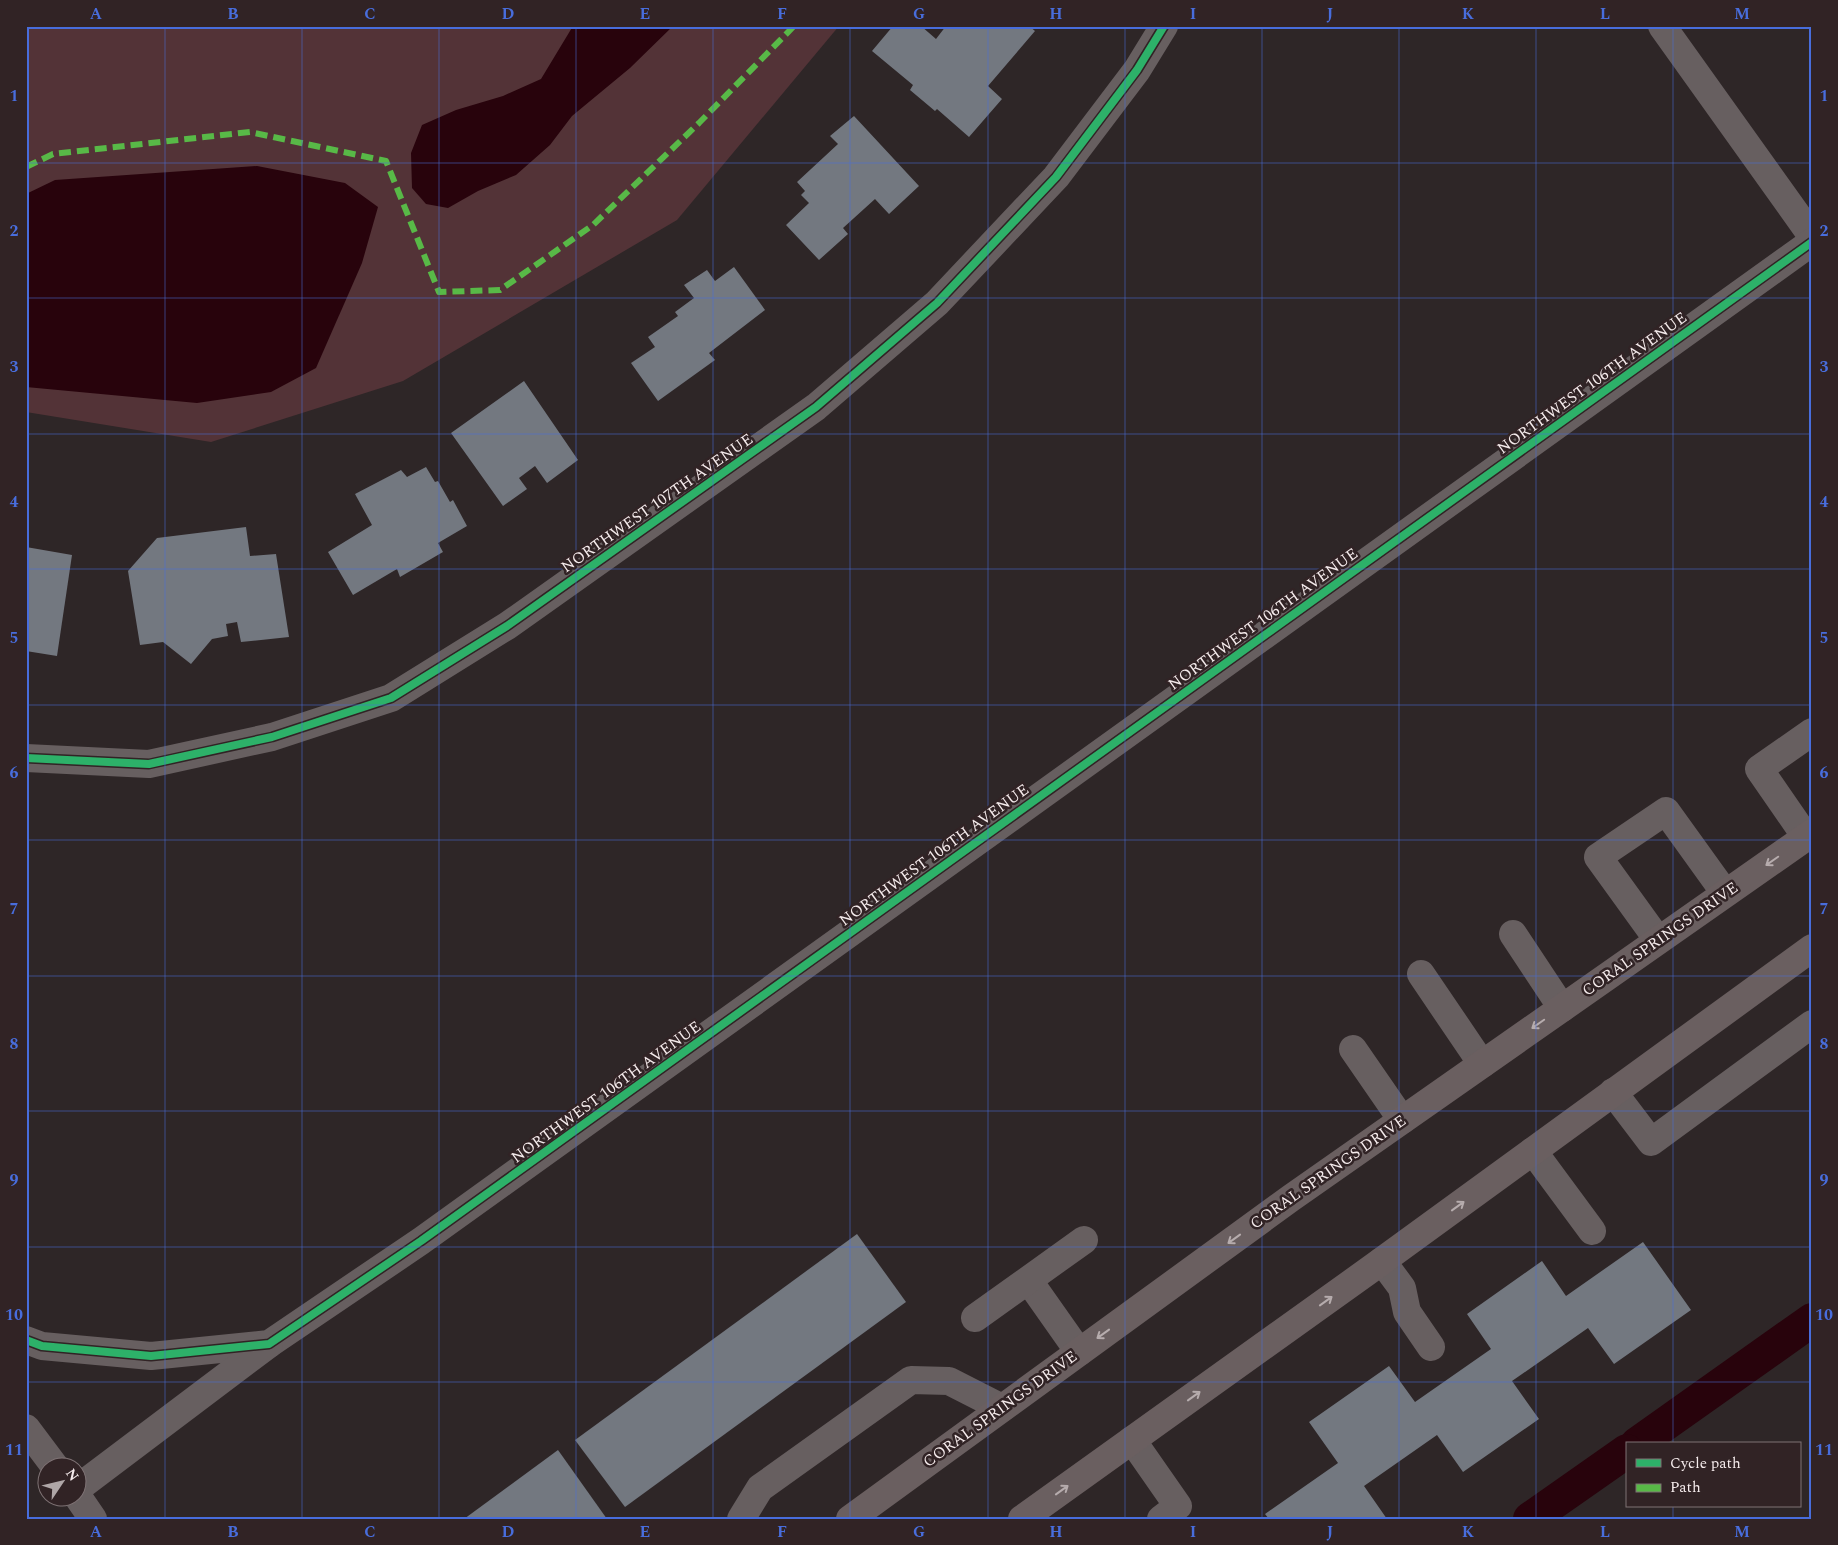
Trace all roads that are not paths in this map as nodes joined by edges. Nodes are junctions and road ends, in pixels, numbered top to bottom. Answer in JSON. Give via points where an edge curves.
{"nodes":[{"id":1,"x":1164,"y":26,"type":"edge"},
{"id":2,"x":1662,"y":26,"type":"edge"},
{"id":3,"x":1812,"y":236,"type":"edge"},
{"id":4,"x":1812,"y":242,"type":"edge"},
{"id":5,"x":1812,"y":732,"type":"edge"},
{"id":6,"x":26,"y":758,"type":"edge"},
{"id":7,"x":1809,"y":835,"type":"edge"},
{"id":8,"x":1725,"y":893,"type":"junction"},
{"id":9,"x":1513,"y":934,"type":"dead end"},
{"id":10,"x":1658,"y":940,"type":"junction"},
{"id":11,"x":1812,"y":948,"type":"edge"},
{"id":12,"x":1422,"y":974,"type":"dead end"},
{"id":13,"x":1562,"y":1008,"type":"junction"},
{"id":14,"x":1812,"y":1024,"type":"edge"},
{"id":15,"x":1353,"y":1049,"type":"dead end"},
{"id":16,"x":1482,"y":1064,"type":"junction"},
{"id":17,"x":1613,"y":1092,"type":"junction"},
{"id":18,"x":1402,"y":1120,"type":"junction"},
{"id":19,"x":1533,"y":1151,"type":"junction"},
{"id":20,"x":1592,"y":1232,"type":"dead end"},
{"id":21,"x":1084,"y":1240,"type":"dead end"},
{"id":22,"x":1382,"y":1260,"type":"junction"},
{"id":23,"x":1029,"y":1281,"type":"junction"},
{"id":24,"x":976,"y":1318,"type":"dead end"},
{"id":25,"x":26,"y":1340,"type":"edge"},
{"id":26,"x":270,"y":1344,"type":"junction"},
{"id":27,"x":1431,"y":1347,"type":"dead end"},
{"id":28,"x":1078,"y":1352,"type":"junction"},
{"id":29,"x":1002,"y":1408,"type":"junction"},
{"id":30,"x":26,"y":1428,"type":"edge"},
{"id":31,"x":1132,"y":1440,"type":"junction"},
{"id":32,"x":48,"y":1458,"type":"edge"},
{"id":33,"x":88,"y":1480,"type":"edge"},
{"id":34,"x":86,"y":1508,"type":"edge"},
{"id":35,"x":93,"y":1519,"type":"edge"},
{"id":36,"x":741,"y":1519,"type":"edge"},
{"id":37,"x":850,"y":1519,"type":"edge"},
{"id":38,"x":1022,"y":1519,"type":"edge"},
{"id":39,"x":1161,"y":1519,"type":"edge"}],
"edges":[{"from":1,"to":6,"type":"street","name":"NORTHWEST 107TH AVENUE","via":[[1137,70],[1056,177],[937,303],[816,407],[507,626],[391,698],[272,737],[149,764]]},
{"from":2,"to":3,"type":"street"},
{"from":4,"to":26,"type":"street","name":"NORTHWEST 106TH AVENUE","via":[[429,1235]]},
{"from":5,"to":7,"type":"street","via":[[1759,769]]},
{"from":7,"to":8,"type":"main road","name":"CORAL SPRINGS DRIVE","one_way":true},
{"from":8,"to":10,"type":"main road","name":"CORAL SPRINGS DRIVE"},
{"from":8,"to":10,"type":"street","via":[[1666,811],[1598,857]]},
{"from":9,"to":13,"type":"street"},
{"from":10,"to":13,"type":"main road","name":"CORAL SPRINGS DRIVE"},
{"from":11,"to":17,"type":"main road"},
{"from":12,"to":16,"type":"street"},
{"from":13,"to":16,"type":"main road","name":"CORAL SPRINGS DRIVE","one_way":true},
{"from":14,"to":17,"type":"street","via":[[1651,1142]]},
{"from":15,"to":18,"type":"street"},
{"from":16,"to":18,"type":"main road","name":"CORAL SPRINGS DRIVE"},
{"from":17,"to":19,"type":"main road"},
{"from":18,"to":28,"type":"main road","name":"CORAL SPRINGS DRIVE","one_way":true},
{"from":19,"to":20,"type":"street"},
{"from":22,"to":19,"type":"main road","one_way":true},
{"from":21,"to":23,"type":"street"},
{"from":22,"to":27,"type":"street","via":[[1402,1288],[1407,1312]]},
{"from":31,"to":22,"type":"main road","one_way":true},
{"from":23,"to":24,"type":"street"},
{"from":23,"to":28,"type":"street"},
{"from":25,"to":26,"type":"street","name":"NORTHWEST 106TH AVENUE","via":[[42,1346],[151,1356]]},
{"from":26,"to":33,"type":"street"},
{"from":28,"to":29,"type":"main road","name":"CORAL SPRINGS DRIVE"},
{"from":29,"to":36,"type":"street","via":[[949,1381],[911,1380],[760,1488]]},
{"from":29,"to":37,"type":"main road","name":"CORAL SPRINGS DRIVE"},
{"from":30,"to":32,"type":"street"},
{"from":38,"to":31,"type":"main road","one_way":true},
{"from":31,"to":39,"type":"street","via":[[1178,1506]]},
{"from":34,"to":35,"type":"street"}]}
